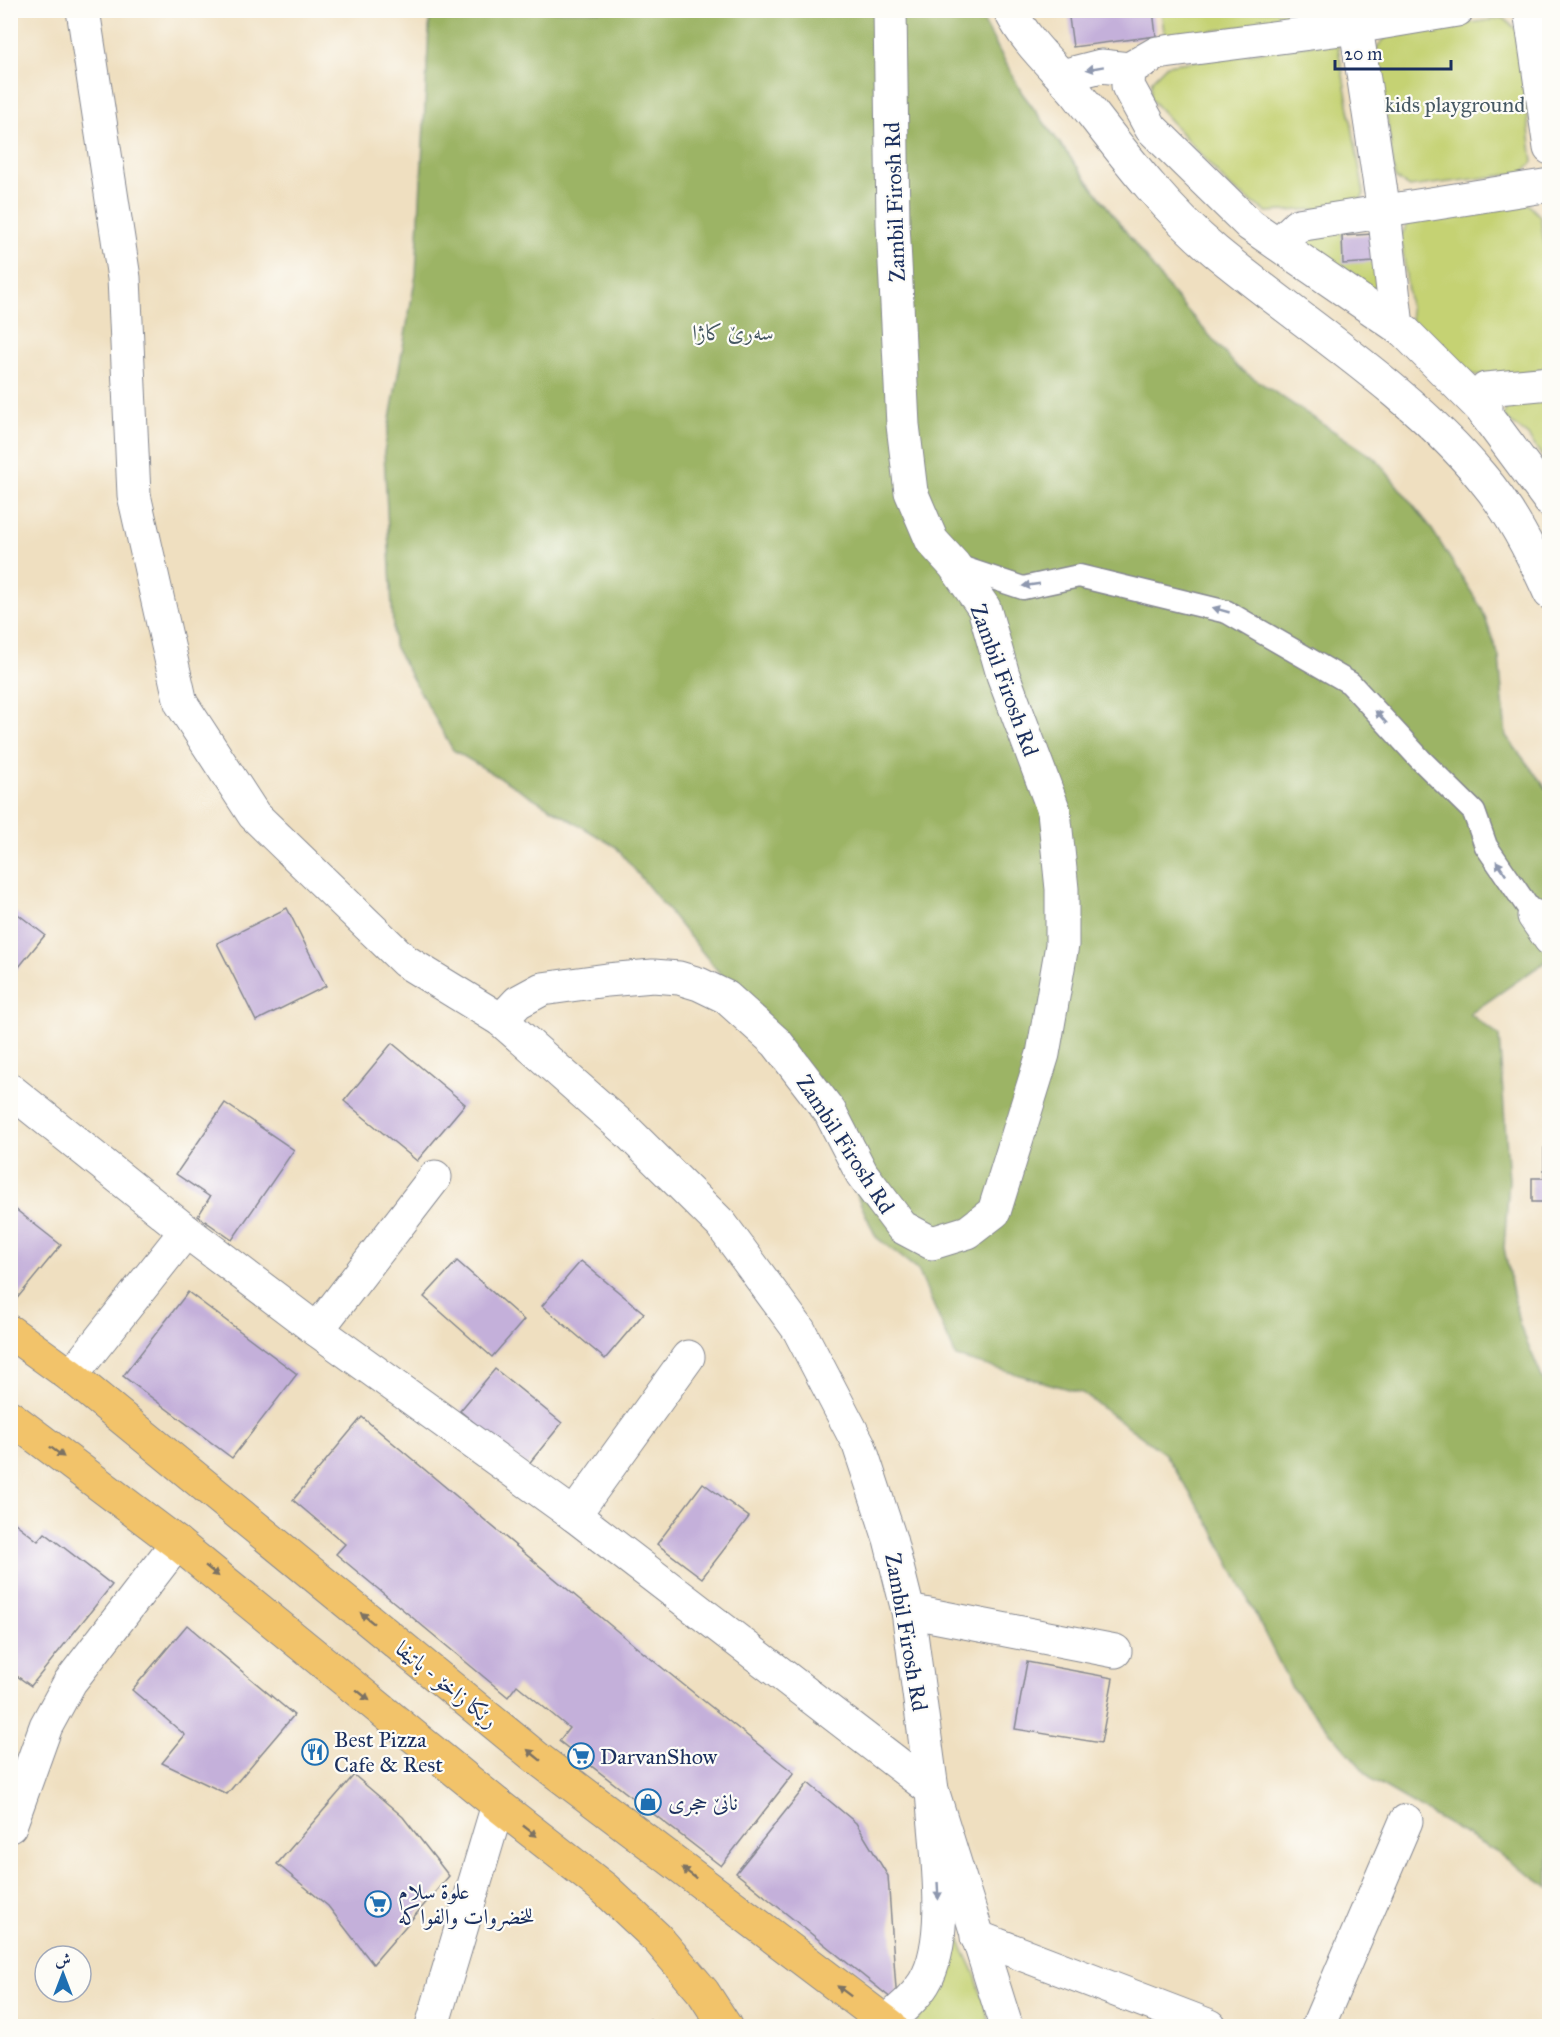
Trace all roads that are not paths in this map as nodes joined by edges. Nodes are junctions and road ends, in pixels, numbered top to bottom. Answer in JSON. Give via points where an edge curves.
{"nodes":[{"id":1,"x":84,"y":10,"type":"edge"},
{"id":2,"x":890,"y":10,"type":"edge"},
{"id":3,"x":1011,"y":10,"type":"edge"},
{"id":4,"x":1457,"y":10,"type":"edge"},
{"id":5,"x":1530,"y":10,"type":"edge"},
{"id":6,"x":1367,"y":20,"type":"edge"},
{"id":7,"x":1129,"y":69,"type":"junction"},
{"id":8,"x":1062,"y":76,"type":"junction"},
{"id":9,"x":1550,"y":148,"type":"edge"},
{"id":10,"x":1550,"y":185,"type":"edge"},
{"id":11,"x":1384,"y":212,"type":"junction"},
{"id":12,"x":1278,"y":244,"type":"junction"},
{"id":13,"x":1397,"y":326,"type":"junction"},
{"id":14,"x":1550,"y":383,"type":"edge"},
{"id":15,"x":1486,"y":416,"type":"junction"},
{"id":16,"x":1550,"y":501,"type":"edge"},
{"id":17,"x":954,"y":565,"type":"junction"},
{"id":18,"x":1550,"y":593,"type":"edge"},
{"id":19,"x":1542,"y":927,"type":"edge"},
{"id":20,"x":501,"y":1020,"type":"junction"},
{"id":21,"x":10,"y":1090,"type":"edge"},
{"id":22,"x":435,"y":1177,"type":"dead end"},
{"id":23,"x":186,"y":1231,"type":"junction"},
{"id":24,"x":317,"y":1329,"type":"junction"},
{"id":25,"x":10,"y":1332,"type":"edge"},
{"id":26,"x":688,"y":1357,"type":"dead end"},
{"id":27,"x":71,"y":1376,"type":"junction"},
{"id":28,"x":10,"y":1417,"type":"edge"},
{"id":29,"x":574,"y":1515,"type":"junction"},
{"id":30,"x":177,"y":1543,"type":"junction"},
{"id":31,"x":908,"y":1611,"type":"junction"},
{"id":32,"x":1115,"y":1651,"type":"dead end"},
{"id":33,"x":19,"y":1771,"type":"edge"},
{"id":34,"x":932,"y":1790,"type":"junction"},
{"id":35,"x":498,"y":1805,"type":"junction"},
{"id":36,"x":1406,"y":1821,"type":"dead end"},
{"id":37,"x":10,"y":1826,"type":"edge"},
{"id":38,"x":977,"y":1937,"type":"junction"},
{"id":39,"x":888,"y":2024,"type":"edge"},
{"id":40,"x":432,"y":2026,"type":"edge"},
{"id":41,"x":725,"y":2026,"type":"edge"},
{"id":42,"x":1006,"y":2026,"type":"edge"},
{"id":43,"x":1210,"y":2026,"type":"edge"},
{"id":44,"x":1318,"y":2026,"type":"edge"}],
"edges":[{"from":1,"to":20,"type":"street","via":[[124,278],[134,495],[181,704],[254,815],[405,961]]},
{"from":2,"to":17,"type":"street","name":"Zambil Firosh Rd","via":[[892,223],[910,492],[932,542]]},
{"from":3,"to":8,"type":"street","via":[[1019,28]]},
{"from":4,"to":6,"type":"street"},
{"from":5,"to":9,"type":"street"},
{"from":6,"to":7,"type":"street","via":[[1157,53]]},
{"from":6,"to":11,"type":"street"},
{"from":7,"to":8,"type":"street","one_way":true,"via":[[1101,66]]},
{"from":7,"to":12,"type":"street","via":[[1128,86],[1151,128],[1251,225]]},
{"from":8,"to":18,"type":"street","via":[[1154,190],[1214,250],[1425,417],[1482,477],[1527,542]]},
{"from":10,"to":11,"type":"street"},
{"from":11,"to":12,"type":"street","via":[[1298,225]]},
{"from":11,"to":13,"type":"street"},
{"from":12,"to":13,"type":"street"},
{"from":13,"to":15,"type":"street"},
{"from":14,"to":15,"type":"street","via":[[1486,389]]},
{"from":15,"to":16,"type":"street"},
{"from":19,"to":17,"type":"lane","one_way":true,"via":[[1486,846],[1474,812],[1350,683],[1227,612],[1079,576],[1023,588]]},
{"from":17,"to":20,"type":"street","name":"Zambil Firosh Rd","via":[[984,608],[1003,675],[1053,811],[1062,889],[1062,945],[1043,1054],[994,1212],[968,1232],[932,1243],[902,1227],[862,1174],[830,1112],[777,1043],[726,997],[699,984],[653,976],[542,990],[518,1002]]},
{"from":20,"to":31,"type":"street","name":"Zambil Firosh Rd","via":[[628,1132],[721,1224],[799,1329],[859,1445],[890,1539]]},
{"from":21,"to":23,"type":"street"},
{"from":22,"to":24,"type":"street"},
{"from":23,"to":24,"type":"street"},
{"from":23,"to":27,"type":"street"},
{"from":24,"to":29,"type":"street"},
{"from":25,"to":27,"type":"highway","name":"رێکا زاخۆ - باتیفا"},
{"from":26,"to":29,"type":"street"},
{"from":39,"to":27,"type":"highway","name":"رێکا زاخۆ - باتیفا","one_way":true,"via":[[537,1758]]},
{"from":28,"to":30,"type":"highway","one_way":true},
{"from":29,"to":34,"type":"street"},
{"from":30,"to":33,"type":"street","via":[[70,1682]]},
{"from":30,"to":35,"type":"highway","one_way":true},
{"from":31,"to":32,"type":"street"},
{"from":31,"to":34,"type":"street","name":"Zambil Firosh Rd"},
{"from":33,"to":37,"type":"street"},
{"from":34,"to":38,"type":"street","name":"Zambil Firosh Rd"},
{"from":34,"to":39,"type":"street","one_way":true,"via":[[940,1927],[936,1956],[925,1982]]},
{"from":35,"to":40,"type":"street"},
{"from":35,"to":41,"type":"highway","one_way":true,"via":[[605,1889],[657,1938],[703,1992]]},
{"from":36,"to":44,"type":"street"},
{"from":38,"to":42,"type":"street","name":"Zambil Firosh Rd"},
{"from":38,"to":43,"type":"street"}]}
